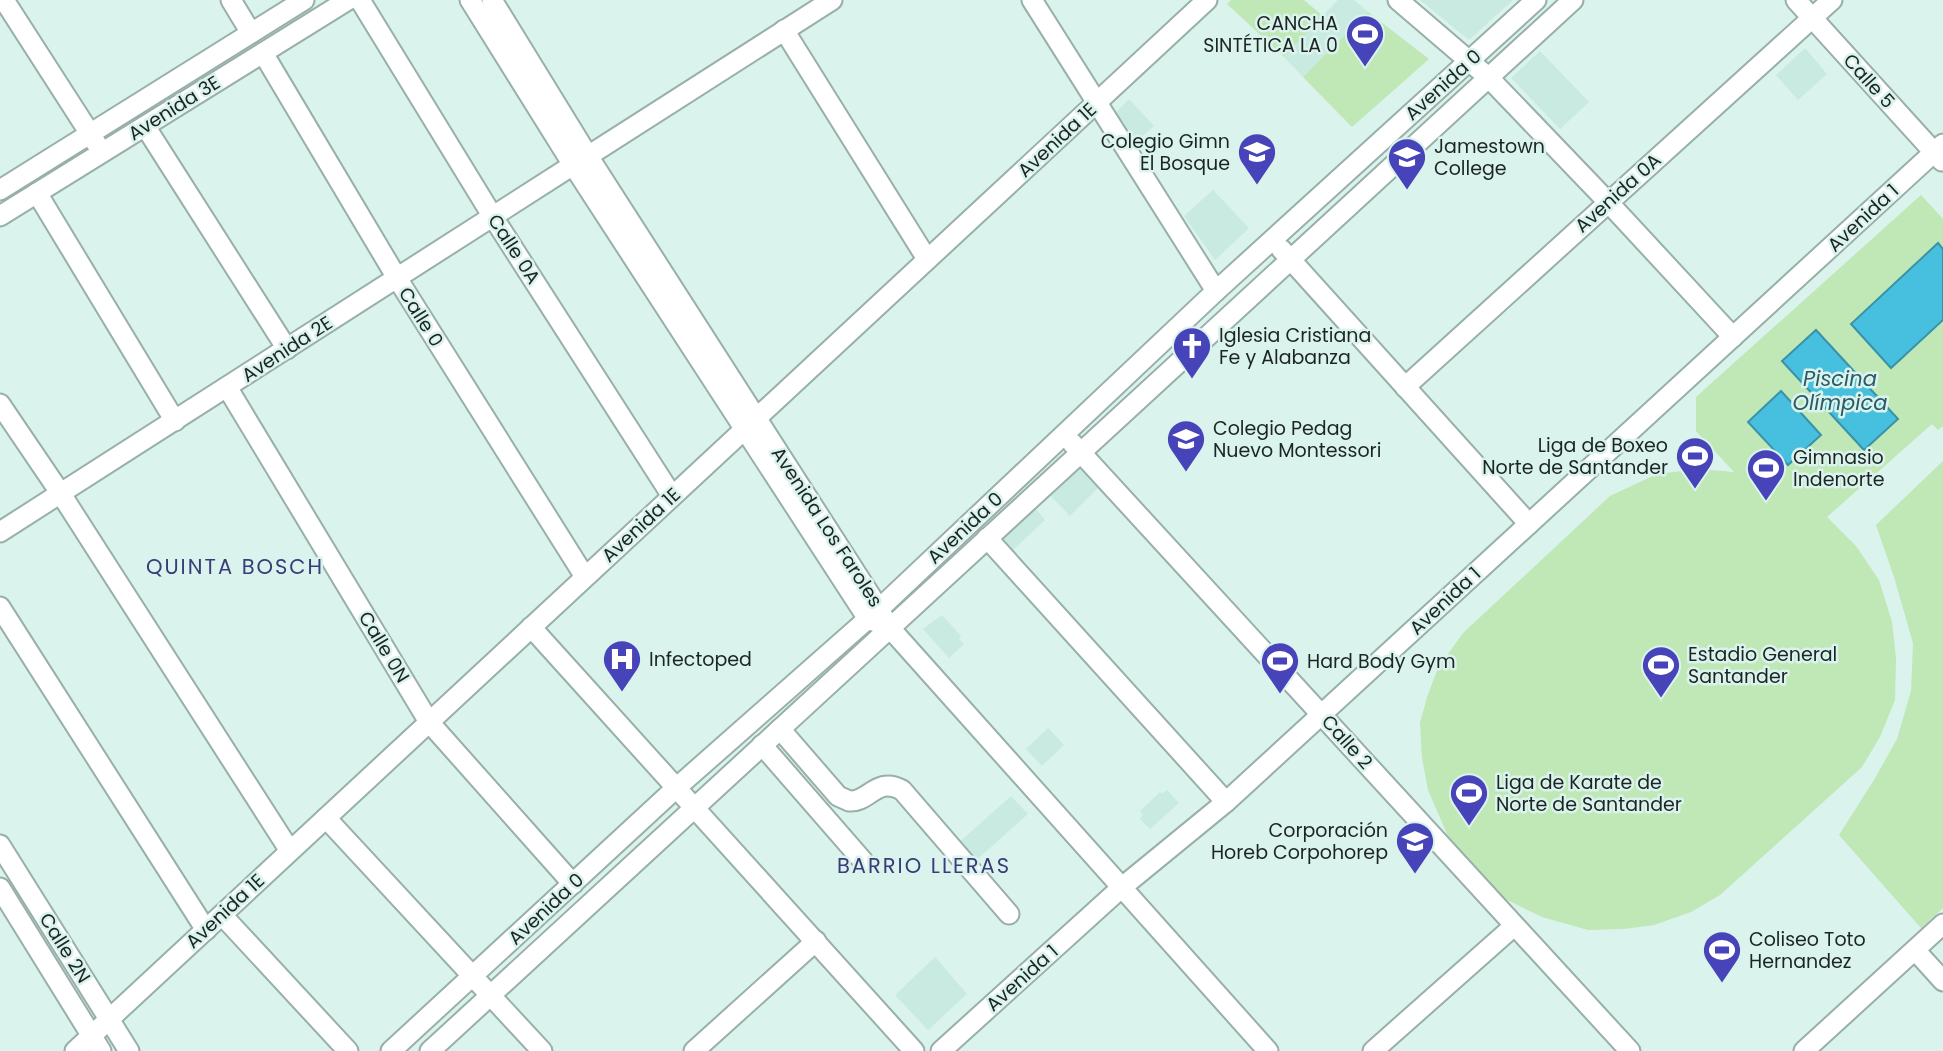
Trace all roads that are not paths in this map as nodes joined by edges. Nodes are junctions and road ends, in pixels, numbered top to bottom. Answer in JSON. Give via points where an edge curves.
{"nodes":[{"id":1,"x":4,"y":0,"type":"edge"},
{"id":2,"x":231,"y":0,"type":"edge"},
{"id":3,"x":304,"y":0,"type":"edge"},
{"id":4,"x":348,"y":0,"type":"edge"},
{"id":5,"x":360,"y":0,"type":"edge"},
{"id":6,"x":470,"y":0,"type":"edge"},
{"id":7,"x":492,"y":0,"type":"edge"},
{"id":8,"x":832,"y":0,"type":"edge"},
{"id":9,"x":1032,"y":0,"type":"edge"},
{"id":10,"x":1207,"y":0,"type":"edge"},
{"id":11,"x":1398,"y":0,"type":"edge"},
{"id":12,"x":1536,"y":0,"type":"edge"},
{"id":13,"x":1573,"y":0,"type":"edge"},
{"id":14,"x":1796,"y":0,"type":"edge"},
{"id":15,"x":1832,"y":0,"type":"edge"},
{"id":16,"x":1812,"y":18,"type":"junction"},
{"id":17,"x":784,"y":30,"type":"junction"},
{"id":18,"x":251,"y":33,"type":"junction"},
{"id":19,"x":263,"y":53,"type":"junction"},
{"id":20,"x":1470,"y":61,"type":"junction"},
{"id":21,"x":1489,"y":78,"type":"junction"},
{"id":22,"x":1097,"y":103,"type":"junction"},
{"id":23,"x":145,"y":126,"type":"junction"},
{"id":24,"x":90,"y":133,"type":"junction"},
{"id":25,"x":1940,"y":152,"type":"edge"},
{"id":26,"x":102,"y":153,"type":"junction"},
{"id":27,"x":581,"y":160,"type":"junction"},
{"id":28,"x":0,"y":190,"type":"edge"},
{"id":29,"x":37,"y":193,"type":"junction"},
{"id":30,"x":1608,"y":202,"type":"junction"},
{"id":31,"x":0,"y":216,"type":"edge"},
{"id":32,"x":493,"y":217,"type":"junction"},
{"id":33,"x":1272,"y":240,"type":"junction"},
{"id":34,"x":927,"y":259,"type":"junction"},
{"id":35,"x":1290,"y":259,"type":"junction"},
{"id":36,"x":397,"y":278,"type":"junction"},
{"id":37,"x":1216,"y":292,"type":"junction"},
{"id":38,"x":1732,"y":337,"type":"junction"},
{"id":39,"x":287,"y":349,"type":"junction"},
{"id":40,"x":227,"y":387,"type":"junction"},
{"id":41,"x":1405,"y":387,"type":"junction"},
{"id":42,"x":0,"y":404,"type":"edge"},
{"id":43,"x":175,"y":421,"type":"junction"},
{"id":44,"x":751,"y":423,"type":"junction"},
{"id":45,"x":1064,"y":434,"type":"junction"},
{"id":46,"x":1081,"y":452,"type":"junction"},
{"id":47,"x":61,"y":494,"type":"junction"},
{"id":48,"x":672,"y":496,"type":"junction"},
{"id":49,"x":1529,"y":524,"type":"junction"},
{"id":50,"x":0,"y":533,"type":"edge"},
{"id":51,"x":987,"y":538,"type":"junction"},
{"id":52,"x":585,"y":577,"type":"junction"},
{"id":53,"x":0,"y":607,"type":"edge"},
{"id":54,"x":874,"y":614,"type":"junction"},
{"id":55,"x":531,"y":627,"type":"junction"},
{"id":56,"x":890,"y":627,"type":"junction"},
{"id":57,"x":1322,"y":714,"type":"junction"},
{"id":58,"x":429,"y":722,"type":"junction"},
{"id":59,"x":780,"y":729,"type":"junction"},
{"id":60,"x":762,"y":745,"type":"junction"},
{"id":61,"x":676,"y":789,"type":"junction"},
{"id":62,"x":1226,"y":802,"type":"junction"},
{"id":63,"x":694,"y":808,"type":"junction"},
{"id":64,"x":326,"y":818,"type":"junction"},
{"id":65,"x":0,"y":845,"type":"edge"},
{"id":66,"x":290,"y":851,"type":"junction"},
{"id":67,"x":863,"y":861,"type":"dead end"},
{"id":68,"x":573,"y":884,"type":"junction"},
{"id":69,"x":0,"y":888,"type":"edge"},
{"id":70,"x":1121,"y":888,"type":"junction"},
{"id":71,"x":1009,"y":914,"type":"dead end"},
{"id":72,"x":222,"y":915,"type":"junction"},
{"id":73,"x":1943,"y":925,"type":"edge"},
{"id":74,"x":1514,"y":926,"type":"junction"},
{"id":75,"x":206,"y":930,"type":"junction"},
{"id":76,"x":816,"y":941,"type":"junction"},
{"id":77,"x":1915,"y":950,"type":"junction"},
{"id":78,"x":473,"y":976,"type":"junction"},
{"id":79,"x":1943,"y":981,"type":"edge"},
{"id":80,"x":491,"y":995,"type":"junction"},
{"id":81,"x":109,"y":1019,"type":"junction"},
{"id":82,"x":96,"y":1043,"type":"edge"},
{"id":83,"x":75,"y":1051,"type":"edge"},
{"id":84,"x":129,"y":1051,"type":"edge"},
{"id":85,"x":348,"y":1051,"type":"edge"},
{"id":86,"x":391,"y":1051,"type":"edge"},
{"id":87,"x":430,"y":1051,"type":"edge"},
{"id":88,"x":542,"y":1051,"type":"edge"},
{"id":89,"x":694,"y":1051,"type":"edge"},
{"id":90,"x":914,"y":1051,"type":"edge"},
{"id":91,"x":941,"y":1051,"type":"edge"},
{"id":92,"x":1268,"y":1051,"type":"edge"},
{"id":93,"x":1373,"y":1051,"type":"edge"},
{"id":94,"x":1630,"y":1051,"type":"edge"},
{"id":95,"x":1804,"y":1051,"type":"edge"}],
"edges":[{"from":1,"to":24,"type":"street"},
{"from":2,"to":18,"type":"street"},
{"from":3,"to":18,"type":"street","name":"Avenida 3E"},
{"from":4,"to":19,"type":"street","name":"Avenida 3E"},
{"from":5,"to":32,"type":"street","name":"Calle 0A"},
{"from":6,"to":27,"type":"street","name":"Avenida Los Faroles"},
{"from":7,"to":27,"type":"street","name":"Avenida Los Faroles"},
{"from":8,"to":17,"type":"street","name":"Avenida 2E"},
{"from":9,"to":22,"type":"street"},
{"from":10,"to":22,"type":"street","name":"Avenida 1E"},
{"from":11,"to":20,"type":"street"},
{"from":12,"to":20,"type":"street","name":"Avenida 0"},
{"from":13,"to":21,"type":"street","name":"Avenida 0"},
{"from":14,"to":16,"type":"street","name":"Calle 5"},
{"from":15,"to":16,"type":"street","name":"Avenida 0A"},
{"from":16,"to":25,"type":"street","name":"Calle 5"},
{"from":16,"to":30,"type":"street","name":"Avenida 0A"},
{"from":17,"to":27,"type":"street","name":"Avenida 2E"},
{"from":17,"to":34,"type":"street"},
{"from":18,"to":24,"type":"street","name":"Avenida 3E"},
{"from":19,"to":23,"type":"street","name":"Avenida 3E"},
{"from":19,"to":36,"type":"street","name":"Calle 0"},
{"from":20,"to":21,"type":"street"},
{"from":20,"to":33,"type":"street","name":"Avenida 0"},
{"from":21,"to":30,"type":"street"},
{"from":21,"to":35,"type":"street","name":"Avenida 0"},
{"from":22,"to":34,"type":"street","name":"Avenida 1E"},
{"from":22,"to":37,"type":"street"},
{"from":23,"to":26,"type":"street","name":"Avenida 3E"},
{"from":23,"to":39,"type":"street"},
{"from":24,"to":26,"type":"street"},
{"from":24,"to":28,"type":"street","name":"Avenida 3E"},
{"from":25,"to":38,"type":"street","name":"Avenida 1"},
{"from":26,"to":29,"type":"street","name":"Avenida 3E"},
{"from":27,"to":32,"type":"street","name":"Avenida 2E"},
{"from":27,"to":44,"type":"street","name":"Avenida Los Faroles"},
{"from":29,"to":31,"type":"street","name":"Avenida 3E"},
{"from":29,"to":43,"type":"street"},
{"from":30,"to":38,"type":"street"},
{"from":30,"to":41,"type":"street","name":"Avenida 0A"},
{"from":32,"to":36,"type":"street","name":"Avenida 2E"},
{"from":32,"to":48,"type":"street","name":"Calle 0A"},
{"from":33,"to":35,"type":"street"},
{"from":33,"to":37,"type":"street","name":"Avenida 0"},
{"from":34,"to":44,"type":"street","name":"Avenida 1E"},
{"from":35,"to":41,"type":"street"},
{"from":35,"to":46,"type":"street","name":"Avenida 0"},
{"from":36,"to":39,"type":"street","name":"Avenida 2E"},
{"from":36,"to":52,"type":"street","name":"Calle 0"},
{"from":37,"to":45,"type":"street","name":"Avenida 0"},
{"from":38,"to":49,"type":"street","name":"Avenida 1"},
{"from":39,"to":40,"type":"street","name":"Avenida 2E"},
{"from":40,"to":43,"type":"street","name":"Avenida 2E"},
{"from":40,"to":58,"type":"street","name":"Calle 0N"},
{"from":41,"to":49,"type":"street"},
{"from":42,"to":47,"type":"street"},
{"from":43,"to":47,"type":"street","name":"Avenida 2E"},
{"from":44,"to":48,"type":"street","name":"Avenida 1E"},
{"from":44,"to":54,"type":"street","name":"Avenida Los Faroles"},
{"from":45,"to":46,"type":"street","name":"Calle 2"},
{"from":45,"to":54,"type":"street","name":"Avenida 0"},
{"from":46,"to":51,"type":"street","name":"Avenida 0"},
{"from":46,"to":57,"type":"street","name":"Calle 2"},
{"from":47,"to":50,"type":"street","name":"Avenida 2E"},
{"from":47,"to":66,"type":"street"},
{"from":48,"to":52,"type":"street","name":"Avenida 1E"},
{"from":49,"to":57,"type":"street","name":"Avenida 1"},
{"from":51,"to":56,"type":"street","name":"Avenida 0"},
{"from":51,"to":62,"type":"street"},
{"from":52,"to":55,"type":"street","name":"Avenida 1E"},
{"from":53,"to":75,"type":"street"},
{"from":54,"to":56,"type":"street","name":"Avenida Los Faroles"},
{"from":54,"to":61,"type":"street","name":"Avenida 0"},
{"from":55,"to":58,"type":"street","name":"Avenida 1E"},
{"from":55,"to":61,"type":"street"},
{"from":56,"to":59,"type":"street","name":"Avenida 0"},
{"from":56,"to":70,"type":"street","name":"Avenida Los Faroles"},
{"from":57,"to":62,"type":"street","name":"Avenida 1"},
{"from":57,"to":74,"type":"street","name":"Calle 2"},
{"from":58,"to":64,"type":"street","name":"Avenida 1E"},
{"from":58,"to":68,"type":"street","name":"Calle 0N"},
{"from":59,"to":60,"type":"street","name":"Avenida 0"},
{"from":59,"to":71,"type":"street","via":[[838,796],[848,801],[882,786],[902,790]]},
{"from":60,"to":63,"type":"street","name":"Avenida 0"},
{"from":60,"to":67,"type":"street"},
{"from":61,"to":63,"type":"street"},
{"from":61,"to":68,"type":"street","name":"Avenida 0"},
{"from":62,"to":70,"type":"street","name":"Avenida 1"},
{"from":63,"to":76,"type":"street"},
{"from":63,"to":80,"type":"street","name":"Avenida 0"},
{"from":64,"to":66,"type":"street","name":"Avenida 1E"},
{"from":64,"to":78,"type":"street"},
{"from":65,"to":81,"type":"street","name":"Calle 2N"},
{"from":66,"to":72,"type":"street","name":"Avenida 1E"},
{"from":68,"to":78,"type":"street","name":"Avenida 0"},
{"from":69,"to":82,"type":"street","name":"Calle 2N"},
{"from":70,"to":91,"type":"street","name":"Avenida 1"},
{"from":70,"to":92,"type":"street","name":"Avenida Los Faroles"},
{"from":72,"to":75,"type":"street","name":"Avenida 1E"},
{"from":72,"to":85,"type":"street"},
{"from":73,"to":77,"type":"street"},
{"from":74,"to":93,"type":"street"},
{"from":74,"to":94,"type":"street","name":"Calle 2"},
{"from":75,"to":81,"type":"street","name":"Avenida 1E"},
{"from":76,"to":89,"type":"street"},
{"from":76,"to":90,"type":"street"},
{"from":77,"to":79,"type":"street"},
{"from":77,"to":95,"type":"street"},
{"from":78,"to":80,"type":"street"},
{"from":78,"to":86,"type":"street","name":"Avenida 0"},
{"from":80,"to":87,"type":"street","name":"Avenida 0"},
{"from":80,"to":88,"type":"street"},
{"from":81,"to":82,"type":"street","name":"Avenida 1E"},
{"from":81,"to":84,"type":"street","name":"Calle 2N"},
{"from":82,"to":83,"type":"street","name":"Avenida 1E"}]}
